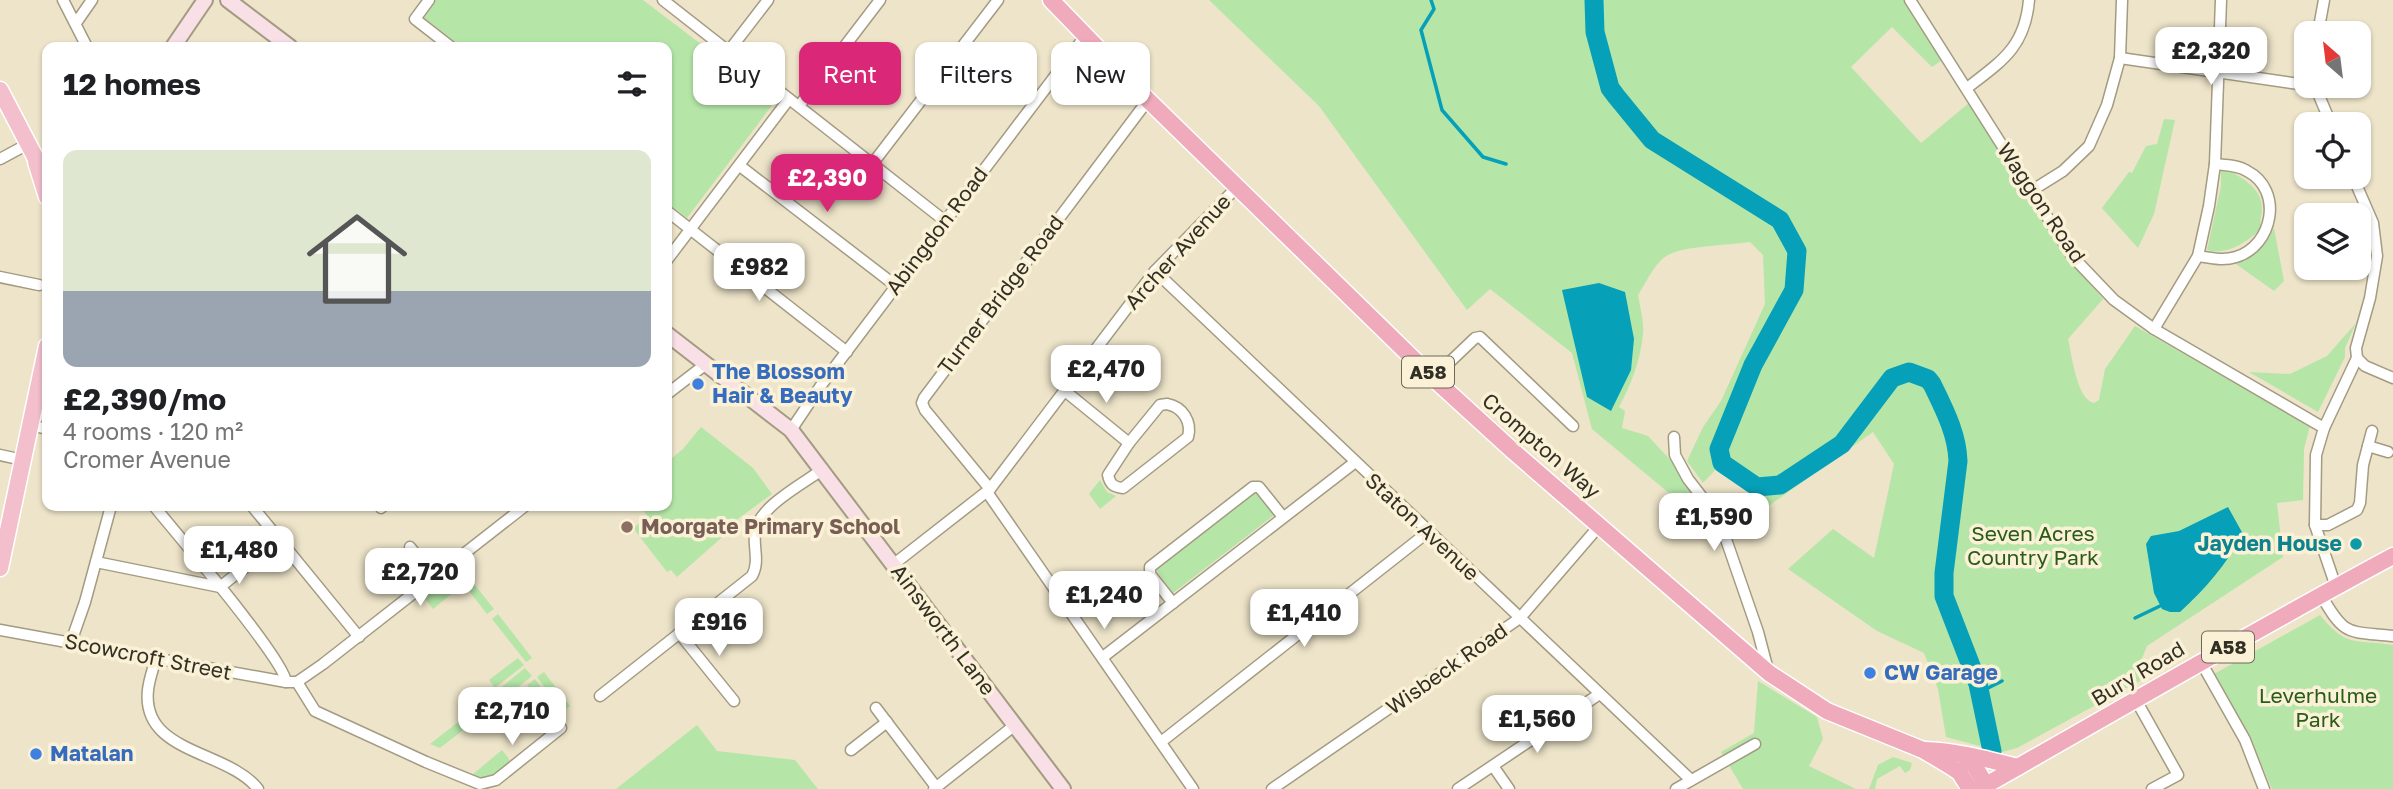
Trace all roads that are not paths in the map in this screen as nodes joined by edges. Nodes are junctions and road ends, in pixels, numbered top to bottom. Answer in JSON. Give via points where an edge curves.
{"nodes":[{"id":1,"x":64,"y":0,"type":"edge"},
{"id":2,"x":92,"y":0,"type":"edge"},
{"id":3,"x":205,"y":0,"type":"edge"},
{"id":4,"x":228,"y":0,"type":"edge"},
{"id":5,"x":429,"y":0,"type":"edge"},
{"id":6,"x":663,"y":0,"type":"edge"},
{"id":7,"x":768,"y":0,"type":"edge"},
{"id":8,"x":880,"y":0,"type":"edge"},
{"id":9,"x":998,"y":0,"type":"edge"},
{"id":10,"x":1051,"y":0,"type":"edge"},
{"id":11,"x":1910,"y":0,"type":"edge"},
{"id":12,"x":2029,"y":0,"type":"edge"},
{"id":13,"x":2122,"y":0,"type":"edge"},
{"id":14,"x":2221,"y":0,"type":"edge"},
{"id":15,"x":2324,"y":0,"type":"edge"},
{"id":16,"x":2320,"y":21,"type":"edge"},
{"id":17,"x":76,"y":23,"type":"junction"},
{"id":18,"x":1086,"y":35,"type":"junction"},
{"id":19,"x":86,"y":42,"type":"edge"},
{"id":20,"x":176,"y":42,"type":"edge"},
{"id":21,"x":283,"y":42,"type":"edge"},
{"id":22,"x":445,"y":42,"type":"edge"},
{"id":23,"x":716,"y":42,"type":"edge"},
{"id":24,"x":736,"y":42,"type":"edge"},
{"id":25,"x":1093,"y":42,"type":"edge"},
{"id":26,"x":2120,"y":58,"type":"junction"},
{"id":27,"x":2219,"y":73,"type":"junction"},
{"id":28,"x":2294,"y":83,"type":"edge"},
{"id":29,"x":1967,"y":88,"type":"junction"},
{"id":30,"x":0,"y":90,"type":"edge"},
{"id":31,"x":785,"y":96,"type":"edge"},
{"id":32,"x":789,"y":99,"type":"junction"},
{"id":33,"x":1150,"y":102,"type":"edge"},
{"id":34,"x":1144,"y":105,"type":"edge"},
{"id":35,"x":799,"y":106,"type":"junction"},
{"id":36,"x":32,"y":150,"type":"junction"},
{"id":37,"x":0,"y":159,"type":"edge"},
{"id":38,"x":873,"y":163,"type":"junction"},
{"id":39,"x":2215,"y":164,"type":"junction"},
{"id":40,"x":42,"y":165,"type":"edge"},
{"id":41,"x":740,"y":166,"type":"junction"},
{"id":42,"x":42,"y":185,"type":"edge"},
{"id":43,"x":1238,"y":186,"type":"junction"},
{"id":44,"x":2358,"y":189,"type":"edge"},
{"id":45,"x":2031,"y":191,"type":"junction"},
{"id":46,"x":672,"y":215,"type":"edge"},
{"id":47,"x":945,"y":221,"type":"junction"},
{"id":48,"x":690,"y":229,"type":"junction"},
{"id":49,"x":672,"y":253,"type":"edge"},
{"id":50,"x":2198,"y":256,"type":"junction"},
{"id":51,"x":1155,"y":271,"type":"junction"},
{"id":52,"x":0,"y":277,"type":"edge"},
{"id":53,"x":39,"y":285,"type":"dead end"},
{"id":54,"x":896,"y":286,"type":"junction"},
{"id":55,"x":2154,"y":329,"type":"junction"},
{"id":56,"x":672,"y":338,"type":"edge"},
{"id":57,"x":847,"y":352,"type":"junction"},
{"id":58,"x":2357,"y":358,"type":"junction"},
{"id":59,"x":706,"y":364,"type":"junction"},
{"id":60,"x":1433,"y":378,"type":"junction"},
{"id":61,"x":2393,"y":378,"type":"edge"},
{"id":62,"x":672,"y":390,"type":"edge"},
{"id":63,"x":1065,"y":391,"type":"junction"},
{"id":64,"x":42,"y":397,"type":"edge"},
{"id":65,"x":1573,"y":426,"type":"dead end"},
{"id":66,"x":39,"y":427,"type":"edge"},
{"id":67,"x":2324,"y":428,"type":"junction"},
{"id":68,"x":791,"y":430,"type":"junction"},
{"id":69,"x":2372,"y":431,"type":"dead end"},
{"id":70,"x":1674,"y":437,"type":"dead end"},
{"id":71,"x":1129,"y":443,"type":"junction"},
{"id":72,"x":2368,"y":446,"type":"junction"},
{"id":73,"x":2388,"y":452,"type":"dead end"},
{"id":74,"x":0,"y":455,"type":"edge"},
{"id":75,"x":23,"y":460,"type":"junction"},
{"id":76,"x":1354,"y":463,"type":"junction"},
{"id":77,"x":823,"y":470,"type":"junction"},
{"id":78,"x":989,"y":491,"type":"junction"},
{"id":79,"x":110,"y":511,"type":"edge"},
{"id":80,"x":158,"y":511,"type":"edge"},
{"id":81,"x":256,"y":511,"type":"edge"},
{"id":82,"x":519,"y":511,"type":"edge"},
{"id":83,"x":1283,"y":517,"type":"junction"},
{"id":84,"x":1600,"y":525,"type":"junction"},
{"id":85,"x":2315,"y":525,"type":"junction"},
{"id":86,"x":1428,"y":532,"type":"junction"},
{"id":87,"x":279,"y":540,"type":"junction"},
{"id":88,"x":410,"y":547,"type":"dead end"},
{"id":89,"x":2393,"y":556,"type":"edge"},
{"id":90,"x":96,"y":562,"type":"junction"},
{"id":91,"x":894,"y":564,"type":"junction"},
{"id":92,"x":0,"y":568,"type":"edge"},
{"id":93,"x":434,"y":578,"type":"junction"},
{"id":94,"x":220,"y":587,"type":"junction"},
{"id":95,"x":2336,"y":587,"type":"junction"},
{"id":96,"x":2321,"y":595,"type":"junction"},
{"id":97,"x":1173,"y":603,"type":"junction"},
{"id":98,"x":1520,"y":618,"type":"junction"},
{"id":99,"x":0,"y":630,"type":"edge"},
{"id":100,"x":679,"y":633,"type":"junction"},
{"id":101,"x":359,"y":636,"type":"junction"},
{"id":102,"x":2393,"y":636,"type":"edge"},
{"id":103,"x":71,"y":642,"type":"junction"},
{"id":104,"x":1103,"y":657,"type":"junction"},
{"id":105,"x":156,"y":658,"type":"junction"},
{"id":106,"x":2201,"y":662,"type":"junction"},
{"id":107,"x":1769,"y":673,"type":"junction"},
{"id":108,"x":291,"y":682,"type":"junction"},
{"id":109,"x":1598,"y":695,"type":"junction"},
{"id":110,"x":600,"y":696,"type":"dead end"},
{"id":111,"x":2136,"y":700,"type":"junction"},
{"id":112,"x":734,"y":701,"type":"dead end"},
{"id":113,"x":876,"y":708,"type":"dead end"},
{"id":114,"x":887,"y":722,"type":"junction"},
{"id":115,"x":1014,"y":725,"type":"junction"},
{"id":116,"x":561,"y":728,"type":"dead end"},
{"id":117,"x":1161,"y":742,"type":"junction"},
{"id":118,"x":1755,"y":744,"type":"dead end"},
{"id":119,"x":851,"y":750,"type":"dead end"},
{"id":120,"x":1923,"y":750,"type":"junction"},
{"id":121,"x":1963,"y":755,"type":"junction"},
{"id":122,"x":1493,"y":766,"type":"junction"},
{"id":123,"x":2018,"y":767,"type":"junction"},
{"id":124,"x":1691,"y":780,"type":"junction"},
{"id":125,"x":1982,"y":787,"type":"edge"},
{"id":126,"x":935,"y":788,"type":"edge"},
{"id":127,"x":258,"y":789,"type":"edge"},
{"id":128,"x":1063,"y":789,"type":"edge"},
{"id":129,"x":1193,"y":789,"type":"edge"},
{"id":130,"x":1272,"y":789,"type":"edge"},
{"id":131,"x":1458,"y":789,"type":"edge"},
{"id":132,"x":1509,"y":789,"type":"edge"},
{"id":133,"x":1676,"y":789,"type":"edge"},
{"id":134,"x":1970,"y":789,"type":"edge"},
{"id":135,"x":2152,"y":789,"type":"edge"},
{"id":136,"x":2264,"y":789,"type":"edge"}],
"edges":[{"from":1,"to":17,"type":"street"},
{"from":2,"to":17,"type":"street"},
{"from":3,"to":20,"type":"main road"},
{"from":4,"to":21,"type":"main road"},
{"from":5,"to":22,"type":"street","via":[[415,19]]},
{"from":6,"to":23,"type":"street"},
{"from":7,"to":24,"type":"street"},
{"from":8,"to":35,"type":"street"},
{"from":9,"to":38,"type":"street"},
{"from":10,"to":18,"type":"highway","name":"Crompton Way","number":"A58"},
{"from":11,"to":29,"type":"street","name":"Waggon Road"},
{"from":12,"to":29,"type":"street","via":[[2028,21],[2019,42]]},
{"from":13,"to":26,"type":"street"},
{"from":14,"to":27,"type":"street"},
{"from":15,"to":16,"type":"street"},
{"from":17,"to":19,"type":"street"},
{"from":18,"to":25,"type":"highway","name":"Crompton Way","number":"A58"},
{"from":18,"to":47,"type":"street","name":"Abingdon Road"},
{"from":26,"to":27,"type":"street"},
{"from":26,"to":45,"type":"street","via":[[2089,146],[2063,172]]},
{"from":27,"to":28,"type":"street"},
{"from":27,"to":39,"type":"street"},
{"from":29,"to":45,"type":"street","name":"Waggon Road"},
{"from":30,"to":36,"type":"main road"},
{"from":31,"to":32,"type":"street"},
{"from":32,"to":35,"type":"street"},
{"from":32,"to":41,"type":"street"},
{"from":33,"to":43,"type":"highway","name":"Crompton Way","number":"A58"},
{"from":34,"to":78,"type":"street","name":"Turner Bridge Road","via":[[924,398],[925,410]]},
{"from":35,"to":38,"type":"street"},
{"from":36,"to":37,"type":"street"},
{"from":36,"to":40,"type":"main road"},
{"from":36,"to":42,"type":"main road"},
{"from":38,"to":47,"type":"street"},
{"from":39,"to":50,"type":"street"},
{"from":39,"to":50,"type":"street","via":[[2235,166],[2255,176],[2270,204],[2269,225],[2249,252],[2221,260]]},
{"from":41,"to":48,"type":"street"},
{"from":41,"to":54,"type":"street"},
{"from":43,"to":51,"type":"street","name":"Archer Avenue"},
{"from":43,"to":60,"type":"highway","name":"Crompton Way","number":"A58"},
{"from":44,"to":58,"type":"street","via":[[2374,223],[2377,256]]},
{"from":45,"to":55,"type":"street","name":"Waggon Road","via":[[2072,256],[2114,300]]},
{"from":46,"to":48,"type":"street"},
{"from":47,"to":54,"type":"street","name":"Abingdon Road"},
{"from":48,"to":49,"type":"street"},
{"from":48,"to":57,"type":"street"},
{"from":50,"to":55,"type":"street"},
{"from":51,"to":63,"type":"street","name":"Archer Avenue"},
{"from":51,"to":76,"type":"street","name":"Staton Avenue"},
{"from":52,"to":53,"type":"street"},
{"from":54,"to":57,"type":"street","name":"Abingdon Road"},
{"from":55,"to":67,"type":"street","name":"Waggon Road"},
{"from":56,"to":59,"type":"main road","name":"Ainsworth Lane"},
{"from":57,"to":68,"type":"street","name":"Abingdon Road"},
{"from":58,"to":61,"type":"street"},
{"from":58,"to":67,"type":"street"},
{"from":59,"to":62,"type":"street"},
{"from":59,"to":68,"type":"main road","name":"Ainsworth Lane"},
{"from":60,"to":65,"type":"street","via":[[1480,337]]},
{"from":60,"to":84,"type":"highway","name":"Crompton Way","number":"A58"},
{"from":63,"to":71,"type":"street"},
{"from":63,"to":78,"type":"street","name":"Archer Avenue"},
{"from":64,"to":66,"type":"main road"},
{"from":66,"to":75,"type":"main road"},
{"from":67,"to":85,"type":"street","via":[[2316,455]]},
{"from":68,"to":77,"type":"main road","name":"Ainsworth Lane"},
{"from":69,"to":72,"type":"street"},
{"from":70,"to":107,"type":"street","via":[[1675,455],[1688,479],[1719,519]]},
{"from":71,"to":71,"type":"street","via":[[1160,405],[1175,405],[1191,428],[1188,437],[1122,488],[1114,487],[1108,475]]},
{"from":72,"to":73,"type":"street"},
{"from":72,"to":85,"type":"street","via":[[2357,510],[2328,525]]},
{"from":74,"to":75,"type":"street"},
{"from":75,"to":92,"type":"main road"},
{"from":76,"to":83,"type":"street"},
{"from":76,"to":86,"type":"street","name":"Staton Avenue"},
{"from":77,"to":91,"type":"main road","name":"Ainsworth Lane"},
{"from":77,"to":100,"type":"street","via":[[762,514],[755,531],[752,576],[699,611]]},
{"from":78,"to":91,"type":"street","name":"Archer Avenue"},
{"from":78,"to":104,"type":"street","name":"Turner Bridge Road"},
{"from":79,"to":90,"type":"street"},
{"from":80,"to":94,"type":"street"},
{"from":81,"to":87,"type":"street"},
{"from":82,"to":93,"type":"street"},
{"from":83,"to":97,"type":"street"},
{"from":83,"to":97,"type":"street","via":[[1259,486],[1252,487],[1150,567],[1150,574]]},
{"from":84,"to":98,"type":"street","name":"Wisbeck Road"},
{"from":84,"to":107,"type":"highway","name":"Crompton Way","number":"A58"},
{"from":85,"to":95,"type":"street"},
{"from":86,"to":98,"type":"street","name":"Staton Avenue"},
{"from":86,"to":117,"type":"street"},
{"from":87,"to":94,"type":"street"},
{"from":87,"to":101,"type":"street"},
{"from":88,"to":93,"type":"street"},
{"from":89,"to":95,"type":"highway","name":"Bury Road","number":"A58"},
{"from":90,"to":94,"type":"street"},
{"from":90,"to":103,"type":"street"},
{"from":91,"to":115,"type":"main road","name":"Ainsworth Lane"},
{"from":93,"to":101,"type":"street"},
{"from":94,"to":108,"type":"street"},
{"from":95,"to":96,"type":"highway","name":"Bury Road","number":"A58"},
{"from":96,"to":102,"type":"street","via":[[2343,627]]},
{"from":96,"to":106,"type":"highway","name":"Bury Road","number":"A58"},
{"from":97,"to":104,"type":"street"},
{"from":98,"to":109,"type":"street","name":"Staton Avenue"},
{"from":98,"to":130,"type":"street","name":"Wisbeck Road"},
{"from":99,"to":103,"type":"street","name":"Scowcroft Street"},
{"from":100,"to":110,"type":"street"},
{"from":100,"to":112,"type":"street"},
{"from":101,"to":108,"type":"street"},
{"from":103,"to":105,"type":"street","name":"Scowcroft Street"},
{"from":104,"to":117,"type":"street","name":"Turner Bridge Road"},
{"from":105,"to":108,"type":"street","name":"Scowcroft Street"},
{"from":105,"to":127,"type":"street","via":[[148,704],[157,728],[241,772]]},
{"from":106,"to":111,"type":"highway","name":"Bury Road","number":"A58"},
{"from":106,"to":136,"type":"street","via":[[2245,740]]},
{"from":107,"to":120,"type":"highway","name":"Crompton Way","number":"A58","via":[[1827,711]]},
{"from":108,"to":116,"type":"street","via":[[315,710],[480,784],[496,780]]},
{"from":109,"to":122,"type":"street"},
{"from":109,"to":124,"type":"street","name":"Staton Avenue"},
{"from":111,"to":123,"type":"highway","name":"Bury Road","number":"A58"},
{"from":111,"to":135,"type":"street","via":[[2178,775]]},
{"from":113,"to":114,"type":"street"},
{"from":114,"to":119,"type":"street"},
{"from":114,"to":126,"type":"street"},
{"from":115,"to":126,"type":"street"},
{"from":115,"to":128,"type":"main road","name":"Ainsworth Lane"},
{"from":117,"to":129,"type":"street","name":"Turner Bridge Road"},
{"from":118,"to":124,"type":"street"},
{"from":120,"to":121,"type":"highway","name":"Crompton Way","number":"A58"},
{"from":120,"to":134,"type":"highway","name":"Crompton Way","number":"A58","via":[[1959,772]]},
{"from":121,"to":123,"type":"highway","name":"Crompton Way","number":"A58"},
{"from":121,"to":125,"type":"highway","number":"A58","via":[[1975,767]]},
{"from":122,"to":131,"type":"street"},
{"from":122,"to":132,"type":"street"},
{"from":123,"to":125,"type":"highway","name":"Bury Road","number":"A58"},
{"from":124,"to":133,"type":"street"}]}
